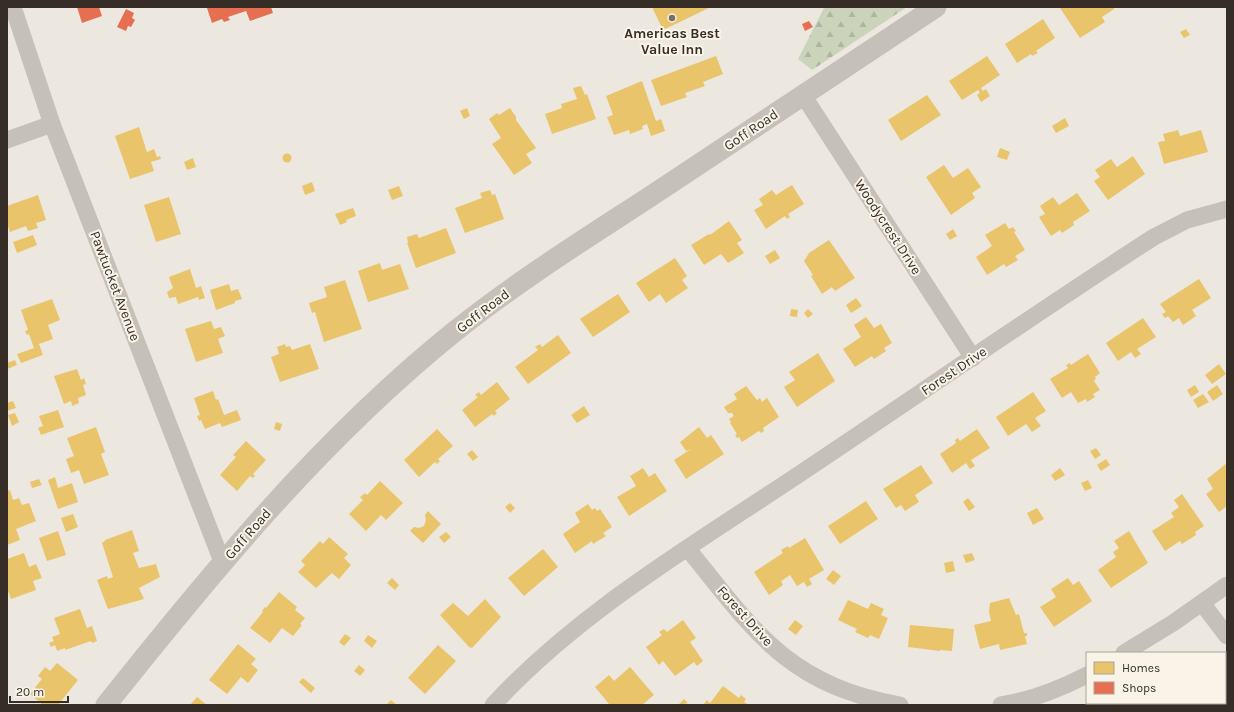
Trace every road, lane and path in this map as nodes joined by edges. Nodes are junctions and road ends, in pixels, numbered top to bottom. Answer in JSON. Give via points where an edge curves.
{"nodes":[{"id":1,"x":13,"y":7,"type":"edge"},
{"id":2,"x":936,"y":7,"type":"edge"},
{"id":3,"x":803,"y":95,"type":"junction"},
{"id":4,"x":52,"y":124,"type":"junction"},
{"id":5,"x":7,"y":140,"type":"edge"},
{"id":6,"x":1227,"y":209,"type":"edge"},
{"id":7,"x":973,"y":358,"type":"junction"},
{"id":8,"x":688,"y":549,"type":"junction"},
{"id":9,"x":223,"y":564,"type":"junction"},
{"id":10,"x":1227,"y":585,"type":"edge"},
{"id":11,"x":1202,"y":603,"type":"junction"},
{"id":12,"x":1227,"y":636,"type":"edge"},
{"id":13,"x":1126,"y":652,"type":"edge"},
{"id":14,"x":1086,"y":675,"type":"edge"},
{"id":15,"x":106,"y":705,"type":"edge"},
{"id":16,"x":493,"y":705,"type":"edge"},
{"id":17,"x":900,"y":705,"type":"edge"},
{"id":18,"x":1001,"y":705,"type":"edge"}],
"edges":[{"from":1,"to":4,"type":"street","name":"Pawtucket Avenue"},
{"from":2,"to":3,"type":"street","name":"Goff Road"},
{"from":3,"to":7,"type":"street","name":"Woodycrest Drive"},
{"from":3,"to":9,"type":"street","name":"Goff Road","via":[[576,245],[454,332],[387,390],[323,451]]},
{"from":4,"to":5,"type":"street"},
{"from":4,"to":9,"type":"street","name":"Pawtucket Avenue"},
{"from":6,"to":7,"type":"street","name":"Forest Drive","via":[[1187,220],[1154,238]]},
{"from":7,"to":8,"type":"street","name":"Forest Drive"},
{"from":8,"to":16,"type":"street","name":"Forest Drive","via":[[616,597],[568,635]]},
{"from":8,"to":17,"type":"street","name":"Forest Drive","via":[[760,636],[799,668],[834,687]]},
{"from":9,"to":15,"type":"street","name":"Goff Road"},
{"from":10,"to":11,"type":"street"},
{"from":11,"to":12,"type":"street"},
{"from":11,"to":13,"type":"street"},
{"from":14,"to":18,"type":"street","via":[[1049,692]]}]}
